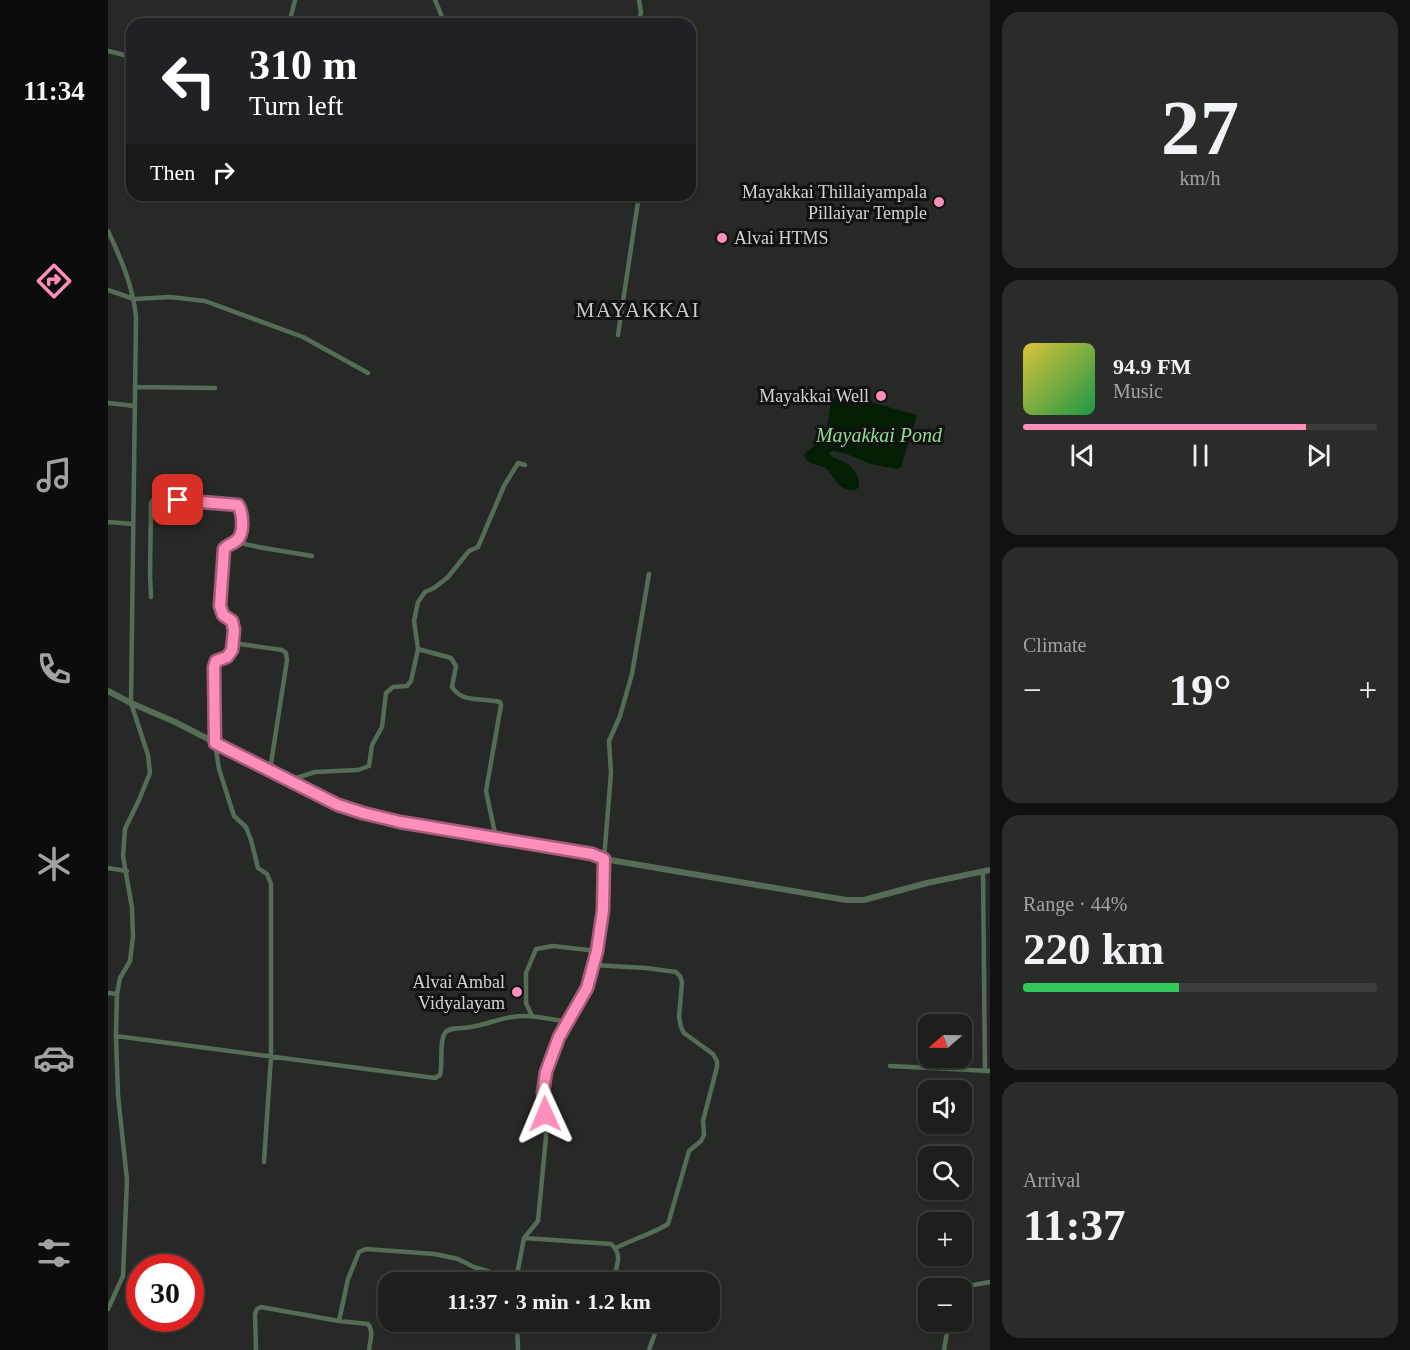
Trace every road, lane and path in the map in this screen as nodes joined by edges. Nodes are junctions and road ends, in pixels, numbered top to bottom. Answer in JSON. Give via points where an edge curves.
{"nodes":[{"id":1,"x":295,"y":0,"type":"edge"},
{"id":2,"x":435,"y":0,"type":"edge"},
{"id":3,"x":639,"y":0,"type":"edge"},
{"id":4,"x":290,"y":18,"type":"edge"},
{"id":5,"x":442,"y":18,"type":"edge"},
{"id":6,"x":639,"y":18,"type":"edge"},
{"id":7,"x":108,"y":51,"type":"edge"},
{"id":8,"x":126,"y":56,"type":"edge"},
{"id":9,"x":638,"y":201,"type":"edge"},
{"id":10,"x":108,"y":231,"type":"edge"},
{"id":11,"x":108,"y":290,"type":"edge"},
{"id":12,"x":134,"y":299,"type":"junction"},
{"id":13,"x":618,"y":334,"type":"dead end"},
{"id":14,"x":368,"y":373,"type":"dead end"},
{"id":15,"x":135,"y":387,"type":"junction"},
{"id":16,"x":215,"y":388,"type":"dead end"},
{"id":17,"x":108,"y":403,"type":"edge"},
{"id":18,"x":135,"y":406,"type":"junction"},
{"id":19,"x":525,"y":465,"type":"dead end"},
{"id":20,"x":108,"y":522,"type":"edge"},
{"id":21,"x":133,"y":524,"type":"junction"},
{"id":22,"x":236,"y":542,"type":"junction"},
{"id":23,"x":312,"y":556,"type":"dead end"},
{"id":24,"x":649,"y":574,"type":"dead end"},
{"id":25,"x":152,"y":597,"type":"dead end"},
{"id":26,"x":233,"y":643,"type":"junction"},
{"id":27,"x":418,"y":650,"type":"junction"},
{"id":28,"x":108,"y":691,"type":"edge"},
{"id":29,"x":131,"y":703,"type":"junction"},
{"id":30,"x":215,"y":743,"type":"junction"},
{"id":31,"x":270,"y":770,"type":"junction"},
{"id":32,"x":290,"y":780,"type":"junction"},
{"id":33,"x":496,"y":838,"type":"junction"},
{"id":34,"x":604,"y":859,"type":"junction"},
{"id":35,"x":108,"y":868,"type":"edge"},
{"id":36,"x":126,"y":871,"type":"junction"},
{"id":37,"x":987,"y":871,"type":"edge"},
{"id":38,"x":597,"y":951,"type":"junction"},
{"id":39,"x":593,"y":965,"type":"junction"},
{"id":40,"x":108,"y":993,"type":"edge"},
{"id":41,"x":117,"y":994,"type":"junction"},
{"id":42,"x":532,"y":1016,"type":"junction"},
{"id":43,"x":568,"y":1022,"type":"junction"},
{"id":44,"x":116,"y":1036,"type":"junction"},
{"id":45,"x":271,"y":1057,"type":"junction"},
{"id":46,"x":890,"y":1066,"type":"dead end"},
{"id":47,"x":988,"y":1071,"type":"edge"},
{"id":48,"x":264,"y":1162,"type":"dead end"},
{"id":49,"x":525,"y":1238,"type":"junction"},
{"id":50,"x":616,"y":1248,"type":"junction"},
{"id":51,"x":489,"y":1272,"type":"edge"},
{"id":52,"x":518,"y":1272,"type":"edge"},
{"id":53,"x":615,"y":1272,"type":"edge"},
{"id":54,"x":990,"y":1282,"type":"edge"},
{"id":55,"x":972,"y":1285,"type":"edge"},
{"id":56,"x":108,"y":1309,"type":"edge"},
{"id":57,"x":339,"y":1321,"type":"junction"},
{"id":58,"x":517,"y":1332,"type":"edge"},
{"id":59,"x":655,"y":1332,"type":"edge"},
{"id":60,"x":947,"y":1332,"type":"edge"},
{"id":61,"x":256,"y":1350,"type":"edge"},
{"id":62,"x":369,"y":1350,"type":"edge"},
{"id":63,"x":518,"y":1350,"type":"edge"},
{"id":64,"x":649,"y":1350,"type":"edge"},
{"id":65,"x":944,"y":1350,"type":"edge"}],
"edges":[{"from":1,"to":4,"type":"street"},
{"from":2,"to":5,"type":"street"},
{"from":3,"to":6,"type":"street"},
{"from":7,"to":8,"type":"street"},
{"from":9,"to":13,"type":"street"},
{"from":10,"to":12,"type":"street"},
{"from":11,"to":12,"type":"street"},
{"from":12,"to":14,"type":"street","via":[[170,297],[205,301],[303,337]]},
{"from":12,"to":15,"type":"street"},
{"from":15,"to":16,"type":"street"},
{"from":15,"to":18,"type":"street"},
{"from":17,"to":18,"type":"street"},
{"from":18,"to":21,"type":"street"},
{"from":19,"to":27,"type":"street","via":[[518,463],[504,486],[478,547],[469,550],[448,577],[425,592],[418,602],[414,621]]},
{"from":20,"to":21,"type":"street"},
{"from":21,"to":29,"type":"street"},
{"from":22,"to":23,"type":"street"},
{"from":22,"to":25,"type":"street","via":[[242,529],[238,505],[153,500]]},
{"from":22,"to":26,"type":"street","via":[[224,549],[220,606],[223,615],[232,621]]},
{"from":24,"to":34,"type":"street","via":[[632,674],[609,741],[611,772]]},
{"from":26,"to":30,"type":"street","via":[[227,657],[216,661],[214,667]]},
{"from":26,"to":31,"type":"street","via":[[286,653]]},
{"from":27,"to":32,"type":"street","via":[[411,681],[386,693],[369,766],[315,772]]},
{"from":27,"to":33,"type":"street","via":[[451,658],[456,666],[452,687],[456,694],[500,702],[486,791]]},
{"from":28,"to":29,"type":"street"},
{"from":29,"to":30,"type":"street"},
{"from":29,"to":36,"type":"street","via":[[150,773],[125,829]]},
{"from":30,"to":31,"type":"street"},
{"from":30,"to":45,"type":"street","via":[[234,816],[246,827],[258,868],[267,874],[271,884]]},
{"from":31,"to":32,"type":"street"},
{"from":32,"to":33,"type":"street","via":[[338,805],[363,813]]},
{"from":33,"to":34,"type":"street"},
{"from":34,"to":37,"type":"street","via":[[846,900],[864,900]]},
{"from":34,"to":38,"type":"street"},
{"from":35,"to":36,"type":"street"},
{"from":36,"to":41,"type":"street","via":[[134,937],[130,961],[120,978]]},
{"from":37,"to":47,"type":"street"},
{"from":38,"to":39,"type":"street"},
{"from":38,"to":42,"type":"street","via":[[553,946],[536,949],[525,973],[526,1003]]},
{"from":39,"to":43,"type":"street","via":[[587,988]]},
{"from":39,"to":50,"type":"street","via":[[676,972],[682,982],[681,1027],[713,1054],[717,1067],[703,1121],[704,1135],[690,1151],[668,1224]]},
{"from":40,"to":41,"type":"street"},
{"from":41,"to":44,"type":"street"},
{"from":42,"to":43,"type":"street"},
{"from":42,"to":45,"type":"street","via":[[450,1029],[444,1034],[442,1067],[435,1078]]},
{"from":43,"to":49,"type":"street","via":[[546,1072],[546,1137],[538,1221]]},
{"from":44,"to":45,"type":"street"},
{"from":44,"to":56,"type":"street","via":[[126,1190],[123,1276]]},
{"from":45,"to":48,"type":"street"},
{"from":46,"to":47,"type":"street"},
{"from":49,"to":50,"type":"street","via":[[611,1244]]},
{"from":49,"to":52,"type":"street"},
{"from":50,"to":53,"type":"street","via":[[619,1258]]},
{"from":51,"to":57,"type":"street","via":[[435,1254],[366,1249],[359,1252],[348,1279]]},
{"from":54,"to":55,"type":"street"},
{"from":57,"to":61,"type":"street","via":[[261,1307],[255,1314]]},
{"from":57,"to":62,"type":"street","via":[[368,1324],[372,1333]]},
{"from":58,"to":63,"type":"street"},
{"from":59,"to":64,"type":"street"},
{"from":60,"to":65,"type":"street"}]}
